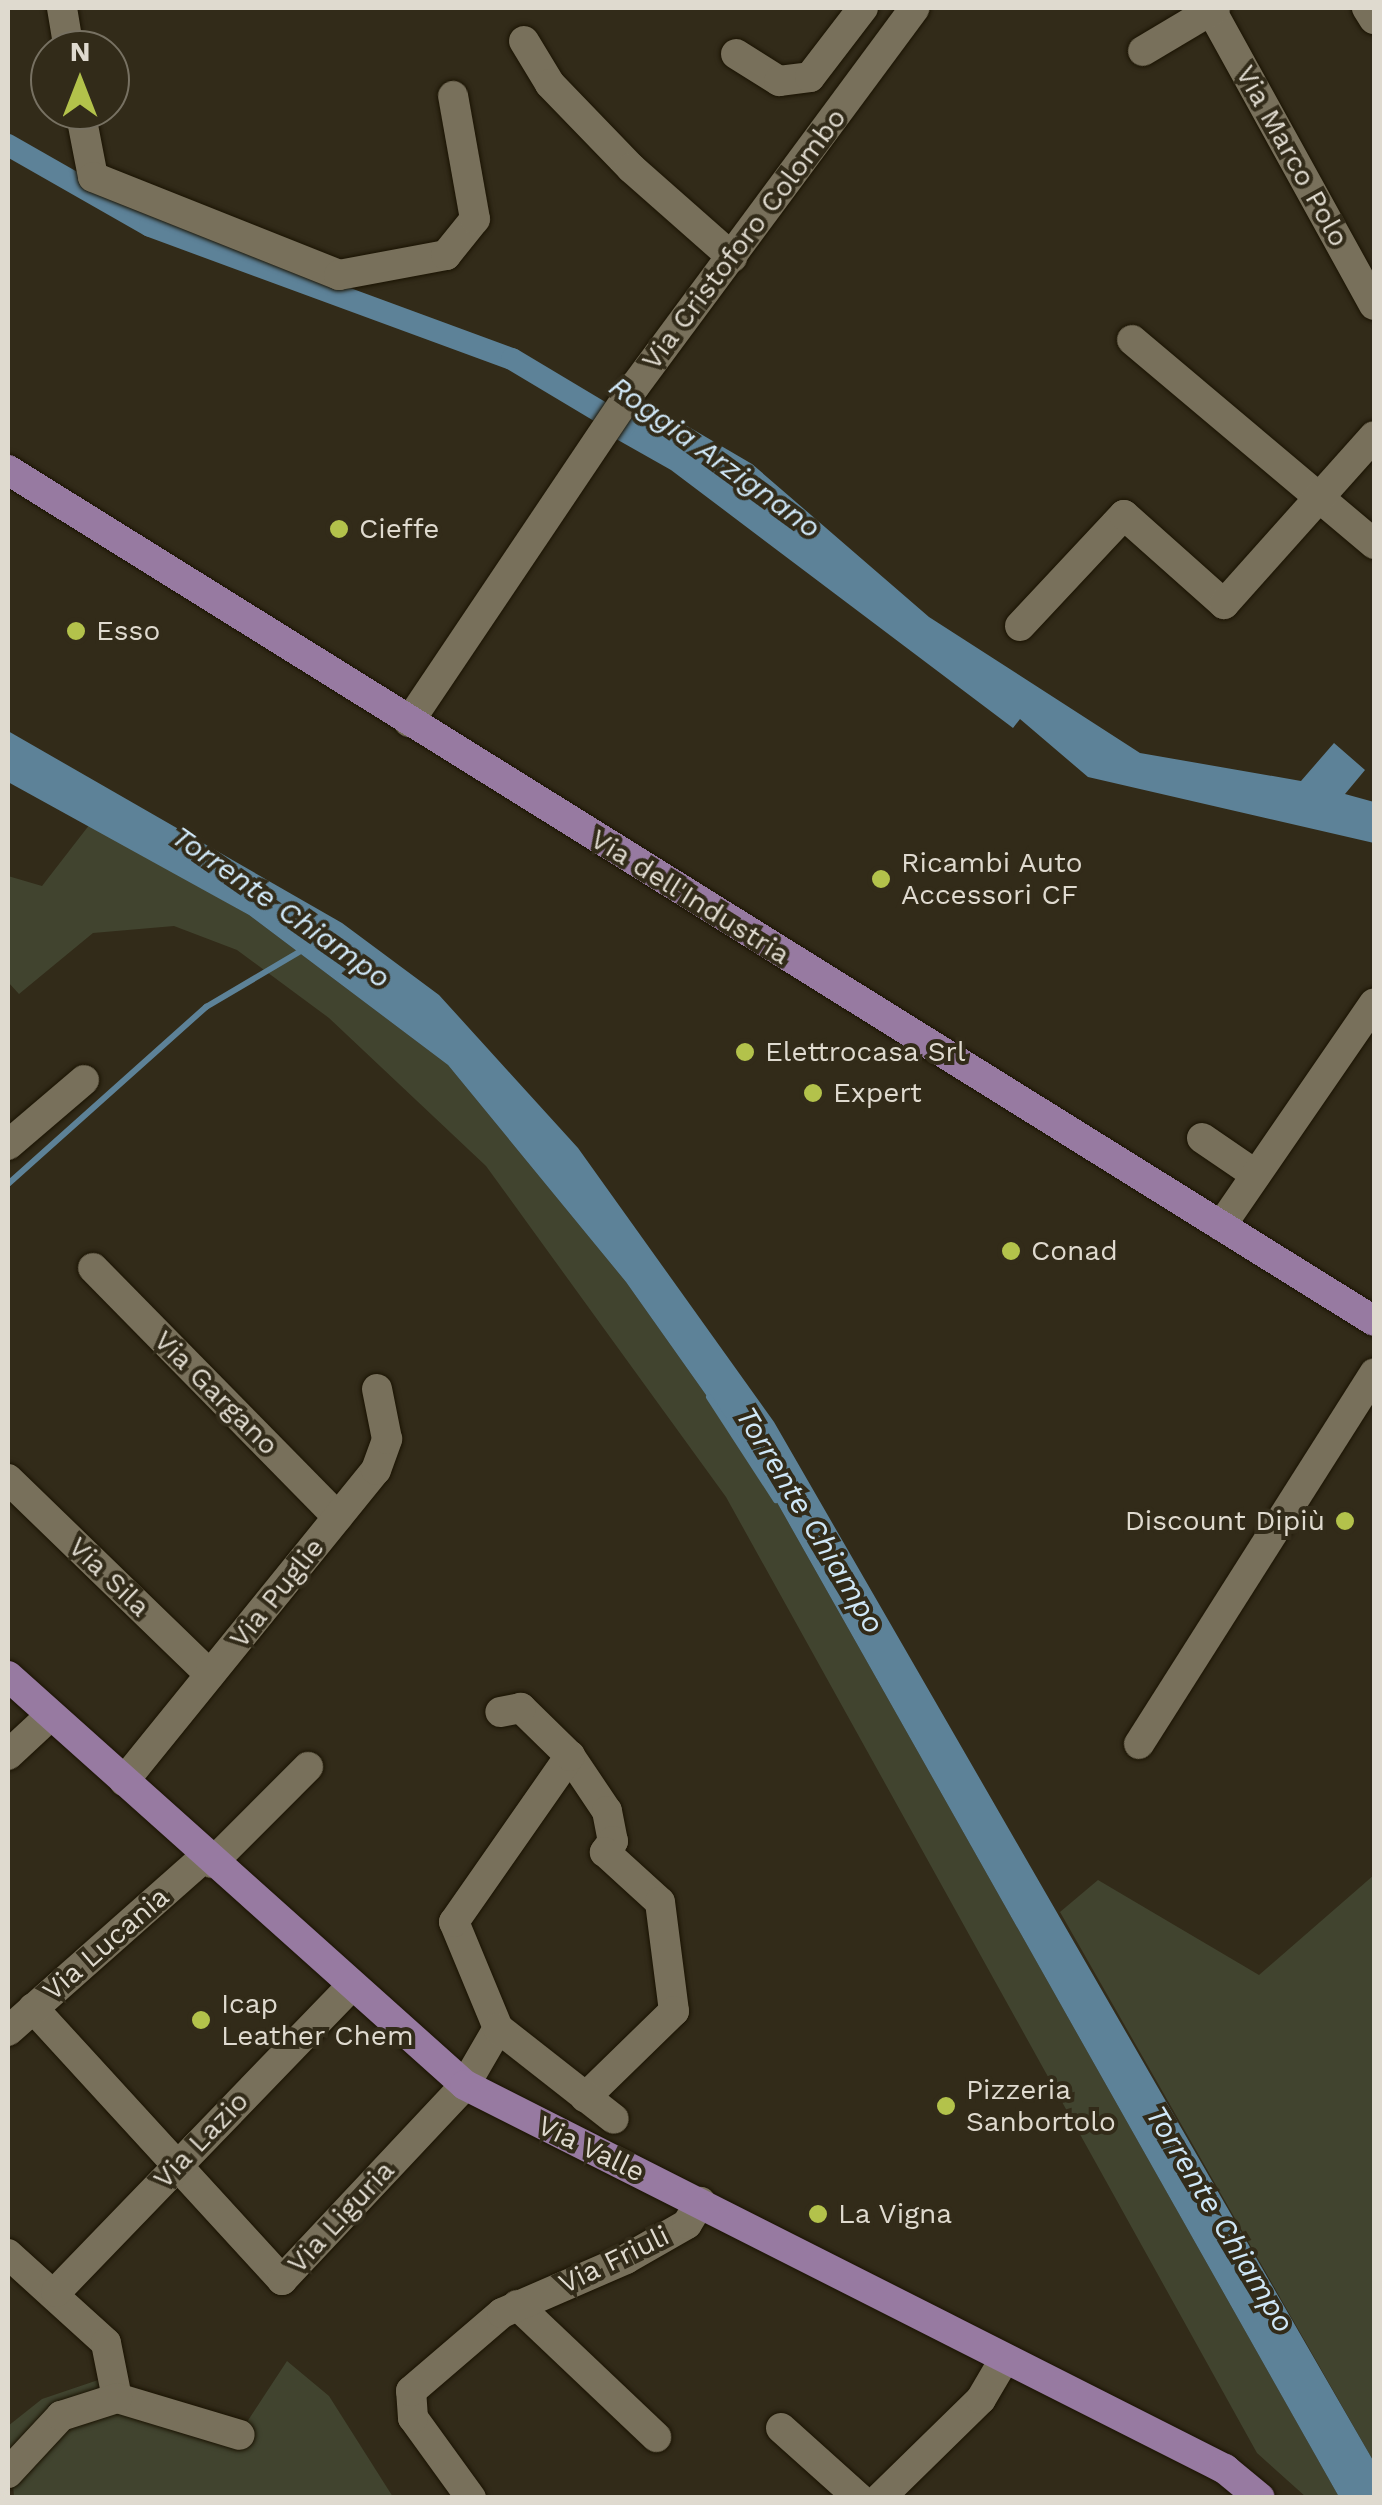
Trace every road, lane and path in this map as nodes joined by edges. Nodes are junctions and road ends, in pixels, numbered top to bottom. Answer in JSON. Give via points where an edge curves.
{"nodes":[{"id":1,"x":863,"y":8,"type":"edge"},
{"id":2,"x":915,"y":8,"type":"edge"},
{"id":3,"x":1212,"y":8,"type":"edge"},
{"id":4,"x":1368,"y":8,"type":"edge"},
{"id":5,"x":1374,"y":19,"type":"edge"},
{"id":6,"x":524,"y":41,"type":"dead end"},
{"id":7,"x":1143,"y":51,"type":"dead end"},
{"id":8,"x":736,"y":54,"type":"dead end"},
{"id":9,"x":453,"y":96,"type":"dead end"},
{"id":10,"x":84,"y":130,"type":"edge"},
{"id":11,"x":732,"y":257,"type":"junction"},
{"id":12,"x":1374,"y":305,"type":"edge"},
{"id":13,"x":1132,"y":340,"type":"dead end"},
{"id":14,"x":1374,"y":436,"type":"edge"},
{"id":15,"x":8,"y":470,"type":"edge"},
{"id":16,"x":1325,"y":496,"type":"junction"},
{"id":17,"x":1374,"y":544,"type":"edge"},
{"id":18,"x":1020,"y":626,"type":"dead end"},
{"id":19,"x":409,"y":722,"type":"junction"},
{"id":20,"x":1374,"y":1003,"type":"edge"},
{"id":21,"x":84,"y":1080,"type":"dead end"},
{"id":22,"x":1202,"y":1138,"type":"dead end"},
{"id":23,"x":8,"y":1145,"type":"edge"},
{"id":24,"x":1256,"y":1175,"type":"junction"},
{"id":25,"x":1221,"y":1226,"type":"junction"},
{"id":26,"x":93,"y":1268,"type":"dead end"},
{"id":27,"x":1374,"y":1321,"type":"edge"},
{"id":28,"x":1374,"y":1373,"type":"edge"},
{"id":29,"x":377,"y":1388,"type":"dead end"},
{"id":30,"x":8,"y":1479,"type":"edge"},
{"id":31,"x":338,"y":1517,"type":"junction"},
{"id":32,"x":210,"y":1675,"type":"junction"},
{"id":33,"x":8,"y":1676,"type":"edge"},
{"id":34,"x":500,"y":1712,"type":"dead end"},
{"id":35,"x":50,"y":1716,"type":"junction"},
{"id":36,"x":1139,"y":1744,"type":"dead end"},
{"id":37,"x":8,"y":1755,"type":"edge"},
{"id":38,"x":570,"y":1756,"type":"junction"},
{"id":39,"x":308,"y":1767,"type":"dead end"},
{"id":40,"x":124,"y":1781,"type":"junction"},
{"id":41,"x":208,"y":1860,"type":"junction"},
{"id":42,"x":348,"y":1989,"type":"junction"},
{"id":43,"x":34,"y":2008,"type":"junction"},
{"id":44,"x":498,"y":2028,"type":"junction"},
{"id":45,"x":8,"y":2032,"type":"edge"},
{"id":46,"x":465,"y":2084,"type":"junction"},
{"id":47,"x":584,"y":2098,"type":"junction"},
{"id":48,"x":614,"y":2119,"type":"dead end"},
{"id":49,"x":176,"y":2165,"type":"junction"},
{"id":50,"x":700,"y":2202,"type":"junction"},
{"id":51,"x":8,"y":2254,"type":"edge"},
{"id":52,"x":56,"y":2292,"type":"junction"},
{"id":53,"x":517,"y":2305,"type":"junction"},
{"id":54,"x":1004,"y":2360,"type":"junction"},
{"id":55,"x":118,"y":2398,"type":"junction"},
{"id":56,"x":782,"y":2428,"type":"dead end"},
{"id":57,"x":240,"y":2435,"type":"dead end"},
{"id":58,"x":656,"y":2437,"type":"dead end"},
{"id":59,"x":8,"y":2473,"type":"edge"},
{"id":60,"x":471,"y":2498,"type":"edge"},
{"id":61,"x":859,"y":2498,"type":"edge"},
{"id":62,"x":880,"y":2498,"type":"edge"},
{"id":63,"x":1260,"y":2498,"type":"edge"}],
"edges":[{"from":1,"to":8,"type":"street","via":[[810,77],[780,81]]},
{"from":2,"to":11,"type":"street","name":"Via Cristoforo Colombo"},
{"from":3,"to":7,"type":"street"},
{"from":3,"to":12,"type":"street","name":"Via Marco Polo"},
{"from":4,"to":5,"type":"street"},
{"from":6,"to":11,"type":"street","via":[[550,84],[631,168]]},
{"from":9,"to":10,"type":"street","via":[[476,219],[446,254],[339,275],[94,177]]},
{"from":11,"to":19,"type":"street","name":"Via Cristoforo Colombo"},
{"from":13,"to":16,"type":"street"},
{"from":14,"to":16,"type":"street"},
{"from":15,"to":19,"type":"main road","name":"Via dell'Industria"},
{"from":16,"to":17,"type":"street"},
{"from":16,"to":18,"type":"street","via":[[1224,604],[1124,516]]},
{"from":19,"to":25,"type":"main road","name":"Via dell'Industria"},
{"from":20,"to":24,"type":"street"},
{"from":21,"to":23,"type":"street"},
{"from":22,"to":24,"type":"street"},
{"from":24,"to":25,"type":"street"},
{"from":25,"to":27,"type":"main road","name":"Via dell'Industria"},
{"from":26,"to":31,"type":"street","name":"Via Gargano"},
{"from":28,"to":36,"type":"street"},
{"from":29,"to":31,"type":"street","name":"Via Puglie","via":[[387,1438],[376,1470]]},
{"from":30,"to":32,"type":"street","name":"Via Sila"},
{"from":31,"to":32,"type":"street","name":"Via Puglie"},
{"from":32,"to":40,"type":"street","name":"Via Puglie"},
{"from":33,"to":35,"type":"main road","name":"Via Valle"},
{"from":34,"to":38,"type":"street","via":[[521,1708]]},
{"from":35,"to":37,"type":"street"},
{"from":35,"to":40,"type":"main road","name":"Via Valle"},
{"from":38,"to":44,"type":"street","via":[[454,1922]]},
{"from":38,"to":47,"type":"street","via":[[607,1811],[613,1841],[605,1852],[660,1902],[674,2011]]},
{"from":39,"to":41,"type":"street","name":"Via Lucania"},
{"from":40,"to":41,"type":"main road","name":"Via Valle"},
{"from":41,"to":42,"type":"main road","name":"Via Valle"},
{"from":41,"to":43,"type":"street","name":"Via Lucania"},
{"from":42,"to":46,"type":"main road","name":"Via Valle"},
{"from":42,"to":49,"type":"street","name":"Via Lazio"},
{"from":43,"to":45,"type":"street","name":"Via Lucania"},
{"from":43,"to":49,"type":"street"},
{"from":44,"to":46,"type":"street"},
{"from":44,"to":47,"type":"street"},
{"from":46,"to":49,"type":"street","name":"Via Liguria","via":[[282,2280]]},
{"from":46,"to":50,"type":"main road","name":"Via Valle"},
{"from":47,"to":48,"type":"street"},
{"from":49,"to":52,"type":"street","name":"Via Lazio"},
{"from":50,"to":53,"type":"street","name":"Via Friuli","via":[[687,2224],[626,2259]]},
{"from":50,"to":54,"type":"main road","name":"Via Valle"},
{"from":51,"to":52,"type":"street"},
{"from":52,"to":55,"type":"street","via":[[106,2343]]},
{"from":53,"to":58,"type":"street","name":"Via Friuli"},
{"from":53,"to":60,"type":"street","name":"Via Friuli","via":[[411,2391],[413,2418]]},
{"from":54,"to":62,"type":"street","via":[[981,2399]]},
{"from":54,"to":63,"type":"main road","name":"Via Valle","via":[[1226,2469]]},
{"from":55,"to":57,"type":"street"},
{"from":55,"to":59,"type":"street","via":[[62,2416]]},
{"from":56,"to":61,"type":"street"}]}
